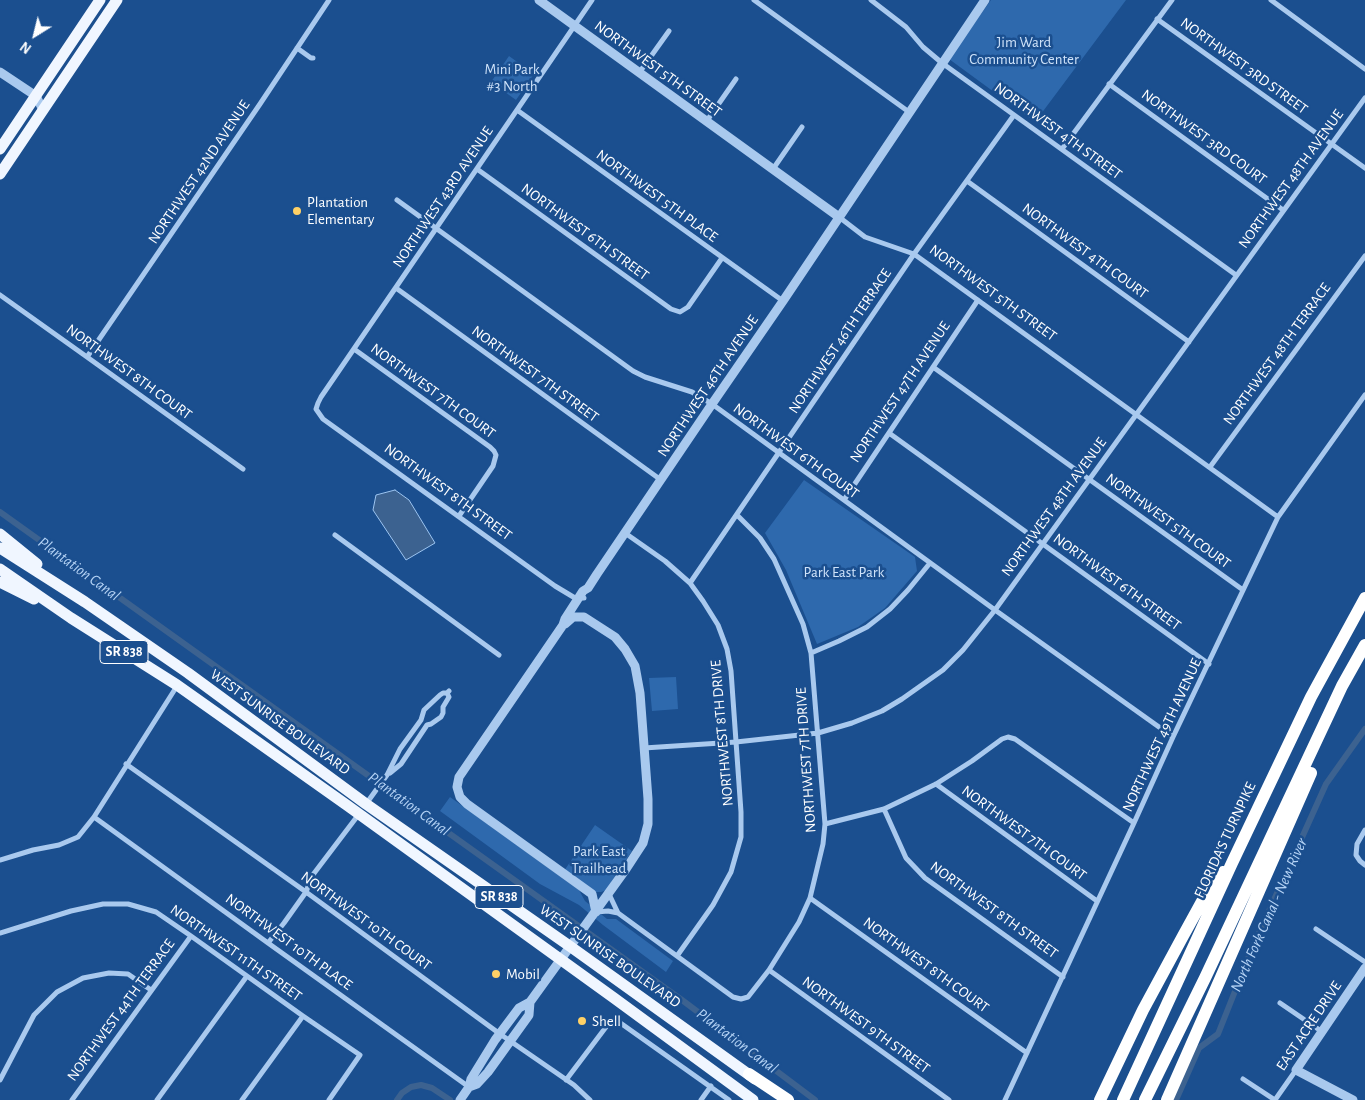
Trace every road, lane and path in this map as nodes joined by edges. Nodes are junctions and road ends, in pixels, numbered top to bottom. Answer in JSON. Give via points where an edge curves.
{"nodes":[{"id":1,"x":117,"y":0,"type":"edge"},
{"id":2,"x":329,"y":0,"type":"edge"},
{"id":3,"x":539,"y":0,"type":"edge"},
{"id":4,"x":592,"y":0,"type":"edge"},
{"id":5,"x":754,"y":0,"type":"edge"},
{"id":6,"x":871,"y":0,"type":"edge"},
{"id":7,"x":985,"y":0,"type":"edge"},
{"id":8,"x":1172,"y":0,"type":"edge"},
{"id":9,"x":1271,"y":0,"type":"edge"},
{"id":10,"x":100,"y":1,"type":"edge"},
{"id":11,"x":1158,"y":19,"type":"junction"},
{"id":12,"x":100,"y":26,"type":"junction"},
{"id":13,"x":575,"y":26,"type":"junction"},
{"id":14,"x":669,"y":31,"type":"dead end"},
{"id":15,"x":297,"y":48,"type":"junction"},
{"id":16,"x":313,"y":58,"type":"dead end"},
{"id":17,"x":942,"y":64,"type":"junction"},
{"id":18,"x":1365,"y":69,"type":"edge"},
{"id":19,"x":0,"y":72,"type":"edge"},
{"id":20,"x":639,"y":73,"type":"junction"},
{"id":21,"x":736,"y":79,"type":"dead end"},
{"id":22,"x":1109,"y":84,"type":"junction"},
{"id":23,"x":36,"y":96,"type":"junction"},
{"id":24,"x":1365,"y":98,"type":"edge"},
{"id":25,"x":43,"y":110,"type":"junction"},
{"id":26,"x":517,"y":110,"type":"junction"},
{"id":27,"x":910,"y":112,"type":"junction"},
{"id":28,"x":1014,"y":115,"type":"junction"},
{"id":29,"x":706,"y":122,"type":"junction"},
{"id":30,"x":802,"y":127,"type":"dead end"},
{"id":31,"x":1331,"y":144,"type":"junction"},
{"id":32,"x":0,"y":149,"type":"edge"},
{"id":33,"x":1062,"y":149,"type":"junction"},
{"id":34,"x":1365,"y":168,"type":"edge"},
{"id":35,"x":477,"y":169,"type":"junction"},
{"id":36,"x":772,"y":169,"type":"junction"},
{"id":37,"x":0,"y":174,"type":"edge"},
{"id":38,"x":967,"y":181,"type":"junction"},
{"id":39,"x":397,"y":200,"type":"dead end"},
{"id":40,"x":1283,"y":210,"type":"junction"},
{"id":41,"x":839,"y":217,"type":"junction"},
{"id":42,"x":437,"y":228,"type":"junction"},
{"id":43,"x":914,"y":254,"type":"junction"},
{"id":44,"x":1365,"y":256,"type":"edge"},
{"id":45,"x":722,"y":258,"type":"junction"},
{"id":46,"x":1236,"y":275,"type":"junction"},
{"id":47,"x":396,"y":288,"type":"junction"},
{"id":48,"x":0,"y":295,"type":"edge"},
{"id":49,"x":978,"y":300,"type":"junction"},
{"id":50,"x":783,"y":302,"type":"junction"},
{"id":51,"x":1189,"y":342,"type":"junction"},
{"id":52,"x":354,"y":349,"type":"junction"},
{"id":53,"x":87,"y":356,"type":"junction"},
{"id":54,"x":933,"y":367,"type":"junction"},
{"id":55,"x":1365,"y":395,"type":"edge"},
{"id":56,"x":712,"y":404,"type":"junction"},
{"id":57,"x":316,"y":409,"type":"joint"},
{"id":58,"x":1137,"y":414,"type":"junction"},
{"id":59,"x":889,"y":433,"type":"junction"},
{"id":60,"x":778,"y":454,"type":"junction"},
{"id":61,"x":1210,"y":467,"type":"junction"},
{"id":62,"x":243,"y":469,"type":"dead end"},
{"id":63,"x":661,"y":480,"type":"junction"},
{"id":64,"x":1090,"y":480,"type":"junction"},
{"id":65,"x":844,"y":500,"type":"junction"},
{"id":66,"x":737,"y":515,"type":"junction"},
{"id":67,"x":459,"y":516,"type":"junction"},
{"id":68,"x":1278,"y":517,"type":"junction"},
{"id":69,"x":625,"y":533,"type":"junction"},
{"id":70,"x":0,"y":534,"type":"edge"},
{"id":71,"x":335,"y":535,"type":"dead end"},
{"id":72,"x":1043,"y":544,"type":"junction"},
{"id":73,"x":0,"y":548,"type":"edge"},
{"id":74,"x":930,"y":563,"type":"junction"},
{"id":75,"x":0,"y":568,"type":"edge"},
{"id":76,"x":0,"y":582,"type":"edge"},
{"id":77,"x":690,"y":583,"type":"junction"},
{"id":78,"x":1243,"y":590,"type":"junction"},
{"id":79,"x":567,"y":593,"type":"junction"},
{"id":80,"x":582,"y":598,"type":"junction"},
{"id":81,"x":1365,"y":598,"type":"edge"},
{"id":82,"x":85,"y":602,"type":"junction"},
{"id":83,"x":571,"y":610,"type":"junction"},
{"id":84,"x":995,"y":610,"type":"junction"},
{"id":85,"x":584,"y":617,"type":"junction"},
{"id":86,"x":72,"y":618,"type":"junction"},
{"id":87,"x":563,"y":625,"type":"junction"},
{"id":88,"x":1365,"y":645,"type":"edge"},
{"id":89,"x":811,"y":653,"type":"junction"},
{"id":90,"x":499,"y":656,"type":"dead end"},
{"id":91,"x":1209,"y":664,"type":"junction"},
{"id":92,"x":177,"y":685,"type":"junction"},
{"id":93,"x":208,"y":687,"type":"junction"},
{"id":94,"x":434,"y":701,"type":"junction"},
{"id":95,"x":443,"y":707,"type":"junction"},
{"id":96,"x":818,"y":733,"type":"junction"},
{"id":97,"x":1320,"y":734,"type":"junction"},
{"id":98,"x":1173,"y":737,"type":"junction"},
{"id":99,"x":736,"y":742,"type":"junction"},
{"id":100,"x":644,"y":748,"type":"junction"},
{"id":101,"x":126,"y":764,"type":"junction"},
{"id":102,"x":387,"y":775,"type":"junction"},
{"id":103,"x":936,"y":784,"type":"junction"},
{"id":104,"x":369,"y":800,"type":"junction"},
{"id":105,"x":348,"y":806,"type":"junction"},
{"id":106,"x":884,"y":809,"type":"junction"},
{"id":107,"x":359,"y":814,"type":"junction"},
{"id":108,"x":380,"y":814,"type":"junction"},
{"id":109,"x":94,"y":817,"type":"junction"},
{"id":110,"x":1134,"y":823,"type":"junction"},
{"id":111,"x":825,"y":824,"type":"junction"},
{"id":112,"x":1365,"y":830,"type":"edge"},
{"id":113,"x":0,"y":860,"type":"edge"},
{"id":114,"x":1232,"y":863,"type":"junction"},
{"id":115,"x":1365,"y":864,"type":"edge"},
{"id":116,"x":306,"y":892,"type":"junction"},
{"id":117,"x":592,"y":894,"type":"junction"},
{"id":118,"x":609,"y":894,"type":"junction"},
{"id":119,"x":810,"y":898,"type":"junction"},
{"id":120,"x":1097,"y":901,"type":"junction"},
{"id":121,"x":618,"y":912,"type":"junction"},
{"id":122,"x":595,"y":913,"type":"junction"},
{"id":123,"x":1316,"y":929,"type":"dead end"},
{"id":124,"x":0,"y":933,"type":"edge"},
{"id":125,"x":191,"y":936,"type":"junction"},
{"id":126,"x":268,"y":943,"type":"junction"},
{"id":127,"x":571,"y":947,"type":"junction"},
{"id":128,"x":677,"y":956,"type":"junction"},
{"id":129,"x":560,"y":960,"type":"junction"},
{"id":130,"x":1365,"y":962,"type":"edge"},
{"id":131,"x":1365,"y":968,"type":"edge"},
{"id":132,"x":769,"y":970,"type":"junction"},
{"id":133,"x":247,"y":976,"type":"junction"},
{"id":134,"x":1063,"y":977,"type":"junction"},
{"id":135,"x":151,"y":990,"type":"junction"},
{"id":136,"x":530,"y":1002,"type":"junction"},
{"id":137,"x":1280,"y":1004,"type":"dead end"},
{"id":138,"x":303,"y":1016,"type":"junction"},
{"id":139,"x":1321,"y":1031,"type":"junction"},
{"id":140,"x":500,"y":1034,"type":"junction"},
{"id":141,"x":510,"y":1041,"type":"junction"},
{"id":142,"x":1027,"y":1053,"type":"junction"},
{"id":143,"x":1296,"y":1070,"type":"junction"},
{"id":144,"x":749,"y":1074,"type":"junction"},
{"id":145,"x":1243,"y":1079,"type":"dead end"},
{"id":146,"x":0,"y":1080,"type":"edge"},
{"id":147,"x":566,"y":1080,"type":"junction"},
{"id":148,"x":711,"y":1086,"type":"junction"},
{"id":149,"x":469,"y":1087,"type":"junction"},
{"id":150,"x":72,"y":1100,"type":"edge"},
{"id":151,"x":157,"y":1100,"type":"edge"},
{"id":152,"x":242,"y":1100,"type":"edge"},
{"id":153,"x":329,"y":1100,"type":"edge"},
{"id":154,"x":460,"y":1100,"type":"edge"},
{"id":155,"x":590,"y":1100,"type":"edge"},
{"id":156,"x":701,"y":1100,"type":"edge"},
{"id":157,"x":729,"y":1100,"type":"edge"},
{"id":158,"x":753,"y":1100,"type":"edge"},
{"id":159,"x":782,"y":1100,"type":"edge"},
{"id":160,"x":788,"y":1100,"type":"edge"},
{"id":161,"x":949,"y":1100,"type":"edge"},
{"id":162,"x":1005,"y":1100,"type":"edge"},
{"id":163,"x":1100,"y":1100,"type":"edge"},
{"id":164,"x":1123,"y":1100,"type":"edge"},
{"id":165,"x":1145,"y":1100,"type":"edge"},
{"id":166,"x":1167,"y":1100,"type":"edge"},
{"id":167,"x":1275,"y":1100,"type":"edge"},
{"id":168,"x":1353,"y":1100,"type":"edge"}],
"edges":[{"from":1,"to":12,"type":"main road"},
{"from":2,"to":15,"type":"street","name":"NORTHWEST 42ND AVENUE"},
{"from":3,"to":13,"type":"street","name":"NORTHWEST 5TH STREET"},
{"from":4,"to":13,"type":"street","name":"NORTHWEST 43RD AVENUE"},
{"from":5,"to":27,"type":"street"},
{"from":6,"to":17,"type":"street","name":"NORTHWEST 4TH STREET","via":[[906,26]]},
{"from":7,"to":17,"type":"street","name":"NORTHWEST 46TH AVENUE"},
{"from":8,"to":11,"type":"street"},
{"from":9,"to":18,"type":"street"},
{"from":10,"to":12,"type":"main road","via":[[96,12]]},
{"from":10,"to":23,"type":"main road"},
{"from":11,"to":22,"type":"street"},
{"from":11,"to":31,"type":"street","name":"NORTHWEST 3RD STREET"},
{"from":12,"to":25,"type":"main road"},
{"from":13,"to":20,"type":"street","name":"NORTHWEST 5TH STREET"},
{"from":13,"to":26,"type":"street","name":"NORTHWEST 43RD AVENUE"},
{"from":14,"to":20,"type":"street"},
{"from":15,"to":16,"type":"street"},
{"from":15,"to":53,"type":"street","name":"NORTHWEST 42ND AVENUE"},
{"from":17,"to":27,"type":"street","name":"NORTHWEST 46TH AVENUE"},
{"from":17,"to":28,"type":"street","name":"NORTHWEST 4TH STREET"},
{"from":19,"to":23,"type":"street"},
{"from":20,"to":29,"type":"street","name":"NORTHWEST 5TH STREET"},
{"from":21,"to":29,"type":"street"},
{"from":22,"to":33,"type":"street"},
{"from":22,"to":40,"type":"street","name":"NORTHWEST 3RD COURT"},
{"from":23,"to":25,"type":"street"},
{"from":23,"to":32,"type":"main road"},
{"from":24,"to":31,"type":"street","name":"NORTHWEST 48TH AVENUE"},
{"from":25,"to":37,"type":"main road"},
{"from":26,"to":35,"type":"street","name":"NORTHWEST 43RD AVENUE"},
{"from":26,"to":45,"type":"street","name":"NORTHWEST 5TH PLACE"},
{"from":27,"to":41,"type":"street","name":"NORTHWEST 46TH AVENUE"},
{"from":28,"to":33,"type":"street","name":"NORTHWEST 4TH STREET"},
{"from":28,"to":38,"type":"street","name":"NORTHWEST 46TH TERRACE"},
{"from":29,"to":36,"type":"street","name":"NORTHWEST 5TH STREET"},
{"from":30,"to":36,"type":"street"},
{"from":31,"to":34,"type":"street","name":"NORTHWEST 3RD STREET"},
{"from":31,"to":40,"type":"street","name":"NORTHWEST 48TH AVENUE"},
{"from":33,"to":46,"type":"street","name":"NORTHWEST 4TH STREET"},
{"from":35,"to":42,"type":"street","name":"NORTHWEST 43RD AVENUE"},
{"from":35,"to":45,"type":"street","name":"NORTHWEST 6TH STREET","via":[[671,310],[680,312],[688,307]]},
{"from":36,"to":41,"type":"street","name":"NORTHWEST 5TH STREET"},
{"from":38,"to":43,"type":"street","name":"NORTHWEST 46TH TERRACE"},
{"from":38,"to":51,"type":"street","name":"NORTHWEST 4TH COURT"},
{"from":39,"to":42,"type":"street","name":"NORTHWEST 6TH COURT"},
{"from":40,"to":46,"type":"street","name":"NORTHWEST 48TH AVENUE"},
{"from":41,"to":43,"type":"street","name":"NORTHWEST 5TH STREET","via":[[865,237]]},
{"from":41,"to":50,"type":"street","name":"NORTHWEST 46TH AVENUE"},
{"from":42,"to":47,"type":"street","name":"NORTHWEST 43RD AVENUE"},
{"from":42,"to":56,"type":"street","name":"NORTHWEST 6TH COURT","via":[[633,371],[692,392]]},
{"from":43,"to":49,"type":"street","name":"NORTHWEST 5TH STREET"},
{"from":43,"to":60,"type":"street","name":"NORTHWEST 46TH TERRACE"},
{"from":44,"to":61,"type":"street","name":"NORTHWEST 48TH TERRACE"},
{"from":45,"to":50,"type":"street","name":"NORTHWEST 5TH PLACE"},
{"from":46,"to":51,"type":"street","name":"NORTHWEST 48TH AVENUE"},
{"from":47,"to":52,"type":"street","name":"NORTHWEST 43RD AVENUE"},
{"from":47,"to":63,"type":"street","name":"NORTHWEST 7TH STREET"},
{"from":48,"to":53,"type":"street","name":"NORTHWEST 8TH COURT"},
{"from":49,"to":54,"type":"street","name":"NORTHWEST 47TH AVENUE"},
{"from":49,"to":58,"type":"street","name":"NORTHWEST 5TH STREET"},
{"from":50,"to":56,"type":"street","name":"NORTHWEST 46TH AVENUE"},
{"from":51,"to":58,"type":"street","name":"NORTHWEST 48TH AVENUE"},
{"from":52,"to":57,"type":"street","name":"NORTHWEST 43RD AVENUE"},
{"from":52,"to":67,"type":"street","name":"NORTHWEST 7TH COURT","via":[[490,447],[496,455],[493,466]]},
{"from":53,"to":62,"type":"street","name":"NORTHWEST 8TH COURT"},
{"from":54,"to":59,"type":"street","name":"NORTHWEST 47TH AVENUE"},
{"from":54,"to":64,"type":"street","name":"NORTHWEST 5TH COURT"},
{"from":55,"to":68,"type":"street","name":"NORTHWEST 49TH AVENUE"},
{"from":56,"to":60,"type":"street","name":"NORTHWEST 6TH COURT"},
{"from":56,"to":63,"type":"street","name":"NORTHWEST 46TH AVENUE"},
{"from":57,"to":67,"type":"street","name":"NORTHWEST 8TH STREET","via":[[323,419]]},
{"from":58,"to":61,"type":"street","name":"NORTHWEST 5TH STREET"},
{"from":58,"to":64,"type":"street","name":"NORTHWEST 48TH AVENUE"},
{"from":59,"to":65,"type":"street","name":"NORTHWEST 47TH AVENUE"},
{"from":59,"to":72,"type":"street","name":"NORTHWEST 6TH STREET"},
{"from":60,"to":65,"type":"street","name":"NORTHWEST 6TH COURT"},
{"from":60,"to":66,"type":"street","name":"NORTHWEST 46TH TERRACE"},
{"from":61,"to":68,"type":"street","name":"NORTHWEST 5TH STREET"},
{"from":63,"to":69,"type":"street","name":"NORTHWEST 46TH AVENUE"},
{"from":64,"to":72,"type":"street","name":"NORTHWEST 48TH AVENUE"},
{"from":64,"to":78,"type":"street","name":"NORTHWEST 5TH COURT"},
{"from":65,"to":74,"type":"street","name":"NORTHWEST 6TH COURT"},
{"from":66,"to":77,"type":"street","name":"NORTHWEST 46TH TERRACE"},
{"from":66,"to":89,"type":"street","name":"NORTHWEST 7TH DRIVE","via":[[760,538],[774,559],[803,624]]},
{"from":67,"to":79,"type":"street","name":"NORTHWEST 8TH STREET"},
{"from":68,"to":78,"type":"street","name":"NORTHWEST 49TH AVENUE"},
{"from":69,"to":77,"type":"street","name":"NORTHWEST 8TH DRIVE","via":[[665,560]]},
{"from":69,"to":80,"type":"street","name":"NORTHWEST 46TH AVENUE"},
{"from":70,"to":82,"type":"main road"},
{"from":71,"to":90,"type":"street"},
{"from":72,"to":84,"type":"street","name":"NORTHWEST 48TH AVENUE"},
{"from":72,"to":91,"type":"street","name":"NORTHWEST 6TH STREET"},
{"from":73,"to":82,"type":"main road","name":"WEST SUNRISE BOULEVARD","number":"SR 838"},
{"from":74,"to":84,"type":"street","name":"NORTHWEST 6TH COURT"},
{"from":74,"to":89,"type":"street","via":[[890,609],[867,627]]},
{"from":75,"to":86,"type":"main road","name":"WEST SUNRISE BOULEVARD","number":"SR 838"},
{"from":76,"to":86,"type":"main road"},
{"from":77,"to":99,"type":"street","name":"NORTHWEST 8TH DRIVE","via":[[718,625],[727,649]]},
{"from":78,"to":91,"type":"street","name":"NORTHWEST 49TH AVENUE"},
{"from":79,"to":80,"type":"street","name":"NORTHWEST 8TH STREET"},
{"from":79,"to":83,"type":"street","via":[[572,601]]},
{"from":80,"to":83,"type":"street"},
{"from":80,"to":85,"type":"street"},
{"from":81,"to":114,"type":"highway","name":"FLORIDA'S TURNPIKE","via":[[1311,697]]},
{"from":82,"to":93,"type":"main road","name":"WEST SUNRISE BOULEVARD","number":"SR 838"},
{"from":83,"to":87,"type":"street"},
{"from":84,"to":96,"type":"street","name":"NORTHWEST 48TH AVENUE","via":[[963,650],[923,685],[882,711],[852,724]]},
{"from":84,"to":98,"type":"street","name":"NORTHWEST 6TH COURT"},
{"from":85,"to":87,"type":"street","via":[[573,617]]},
{"from":85,"to":100,"type":"street","via":[[615,637],[635,666]]},
{"from":86,"to":92,"type":"main road","name":"WEST SUNRISE BOULEVARD","number":"SR 838"},
{"from":87,"to":117,"type":"street","via":[[459,777],[457,787],[467,804]]},
{"from":88,"to":97,"type":"highway"},
{"from":89,"to":96,"type":"street","name":"NORTHWEST 7TH DRIVE"},
{"from":91,"to":98,"type":"street","name":"NORTHWEST 49TH AVENUE"},
{"from":92,"to":93,"type":"main road"},
{"from":92,"to":101,"type":"street"},
{"from":92,"to":105,"type":"main road","name":"WEST SUNRISE BOULEVARD","number":"SR 838"},
{"from":93,"to":104,"type":"main road","name":"WEST SUNRISE BOULEVARD","number":"SR 838"},
{"from":94,"to":95,"type":"street"},
{"from":94,"to":95,"type":"street","via":[[448,692],[449,697]]},
{"from":94,"to":102,"type":"street","via":[[424,710]]},
{"from":95,"to":102,"type":"street","via":[[441,717],[427,724],[401,764]]},
{"from":96,"to":99,"type":"street","name":"NORTHWEST 48TH AVENUE"},
{"from":96,"to":111,"type":"street","name":"NORTHWEST 7TH DRIVE"},
{"from":97,"to":165,"type":"highway"},
{"from":97,"to":166,"type":"highway","via":[[1318,756]]},
{"from":98,"to":110,"type":"street","name":"NORTHWEST 49TH AVENUE"},
{"from":99,"to":100,"type":"street","name":"NORTHWEST 48TH AVENUE"},
{"from":99,"to":128,"type":"street","name":"NORTHWEST 8TH DRIVE","via":[[741,837],[731,872],[713,905]]},
{"from":100,"to":118,"type":"street","via":[[648,824],[643,843]]},
{"from":101,"to":109,"type":"street"},
{"from":101,"to":116,"type":"street","name":"NORTHWEST 10TH COURT"},
{"from":102,"to":104,"type":"street"},
{"from":103,"to":106,"type":"street"},
{"from":103,"to":110,"type":"street","via":[[1008,737]]},
{"from":103,"to":120,"type":"street","name":"NORTHWEST 7TH COURT"},
{"from":104,"to":105,"type":"main road","via":[[359,808]]},
{"from":104,"to":108,"type":"main road","name":"WEST SUNRISE BOULEVARD","number":"SR 838"},
{"from":105,"to":107,"type":"main road","name":"WEST SUNRISE BOULEVARD","number":"SR 838"},
{"from":106,"to":111,"type":"street"},
{"from":106,"to":134,"type":"street","name":"NORTHWEST 8TH STREET","via":[[906,858],[925,878]]},
{"from":107,"to":108,"type":"main road"},
{"from":107,"to":116,"type":"street","via":[[312,876]]},
{"from":107,"to":129,"type":"main road","name":"WEST SUNRISE BOULEVARD","number":"SR 838"},
{"from":108,"to":127,"type":"main road","name":"WEST SUNRISE BOULEVARD","number":"SR 838"},
{"from":109,"to":113,"type":"street","via":[[78,836],[60,845]]},
{"from":109,"to":126,"type":"street","name":"NORTHWEST 10TH PLACE"},
{"from":110,"to":120,"type":"street","name":"NORTHWEST 49TH AVENUE"},
{"from":111,"to":119,"type":"street","name":"NORTHWEST 7TH DRIVE"},
{"from":112,"to":115,"type":"street","via":[[1357,844],[1356,855]]},
{"from":114,"to":163,"type":"highway","via":[[1210,887],[1182,936]]},
{"from":114,"to":164,"type":"highway","name":"FLORIDA'S TURNPIKE"},
{"from":116,"to":126,"type":"street"},
{"from":116,"to":140,"type":"street","name":"NORTHWEST 10TH COURT"},
{"from":117,"to":118,"type":"street"},
{"from":117,"to":122,"type":"street"},
{"from":118,"to":121,"type":"street"},
{"from":118,"to":122,"type":"street"},
{"from":119,"to":132,"type":"street","name":"NORTHWEST 7TH DRIVE"},
{"from":119,"to":142,"type":"street","name":"NORTHWEST 8TH COURT"},
{"from":120,"to":134,"type":"street","name":"NORTHWEST 49TH AVENUE"},
{"from":121,"to":122,"type":"street"},
{"from":121,"to":128,"type":"street"},
{"from":122,"to":127,"type":"street"},
{"from":123,"to":130,"type":"street"},
{"from":124,"to":125,"type":"street","name":"NORTHWEST 11TH STREET","via":[[79,909],[103,904],[128,904],[156,912]]},
{"from":125,"to":133,"type":"street","name":"NORTHWEST 11TH STREET"},
{"from":125,"to":135,"type":"street","name":"NORTHWEST 44TH TERRACE"},
{"from":126,"to":149,"type":"street","name":"NORTHWEST 10TH PLACE"},
{"from":127,"to":129,"type":"street"},
{"from":127,"to":144,"type":"main road","name":"WEST SUNRISE BOULEVARD","number":"SR 838"},
{"from":128,"to":132,"type":"street","name":"NORTHWEST 7TH DRIVE","via":[[741,999],[748,997]]},
{"from":129,"to":136,"type":"street"},
{"from":129,"to":158,"type":"main road","name":"WEST SUNRISE BOULEVARD","number":"SR 838"},
{"from":131,"to":139,"type":"street","name":"EAST ACRE DRIVE"},
{"from":132,"to":161,"type":"street","name":"NORTHWEST 9TH STREET"},
{"from":133,"to":138,"type":"street","name":"NORTHWEST 11TH STREET"},
{"from":133,"to":151,"type":"street"},
{"from":134,"to":142,"type":"street","name":"NORTHWEST 49TH AVENUE"},
{"from":135,"to":146,"type":"street","via":[[128,974],[109,973],[83,978],[57,992],[34,1015]]},
{"from":135,"to":150,"type":"street","name":"NORTHWEST 44TH TERRACE"},
{"from":136,"to":140,"type":"street","via":[[519,1008]]},
{"from":136,"to":141,"type":"street","via":[[529,1015]]},
{"from":137,"to":139,"type":"street"},
{"from":138,"to":152,"type":"street"},
{"from":138,"to":153,"type":"street","name":"NORTHWEST 11TH STREET","via":[[360,1055]]},
{"from":139,"to":143,"type":"street","name":"EAST ACRE DRIVE"},
{"from":140,"to":141,"type":"street","name":"NORTHWEST 10TH COURT"},
{"from":140,"to":149,"type":"street","via":[[471,1078]]},
{"from":141,"to":147,"type":"street","name":"NORTHWEST 10TH COURT"},
{"from":141,"to":149,"type":"street","via":[[488,1072],[477,1084]]},
{"from":142,"to":162,"type":"street","name":"NORTHWEST 49TH AVENUE"},
{"from":143,"to":167,"type":"street","name":"EAST ACRE DRIVE"},
{"from":143,"to":168,"type":"street"},
{"from":144,"to":159,"type":"main road","name":"WEST SUNRISE BOULEVARD","number":"SR 838"},
{"from":144,"to":160,"type":"highway"},
{"from":145,"to":167,"type":"street"},
{"from":147,"to":148,"type":"street","via":[[609,1023],[616,1021]]},
{"from":147,"to":155,"type":"street","name":"NORTHWEST 10TH COURT"},
{"from":148,"to":156,"type":"street"},
{"from":148,"to":157,"type":"street"},
{"from":149,"to":154,"type":"street"}]}
